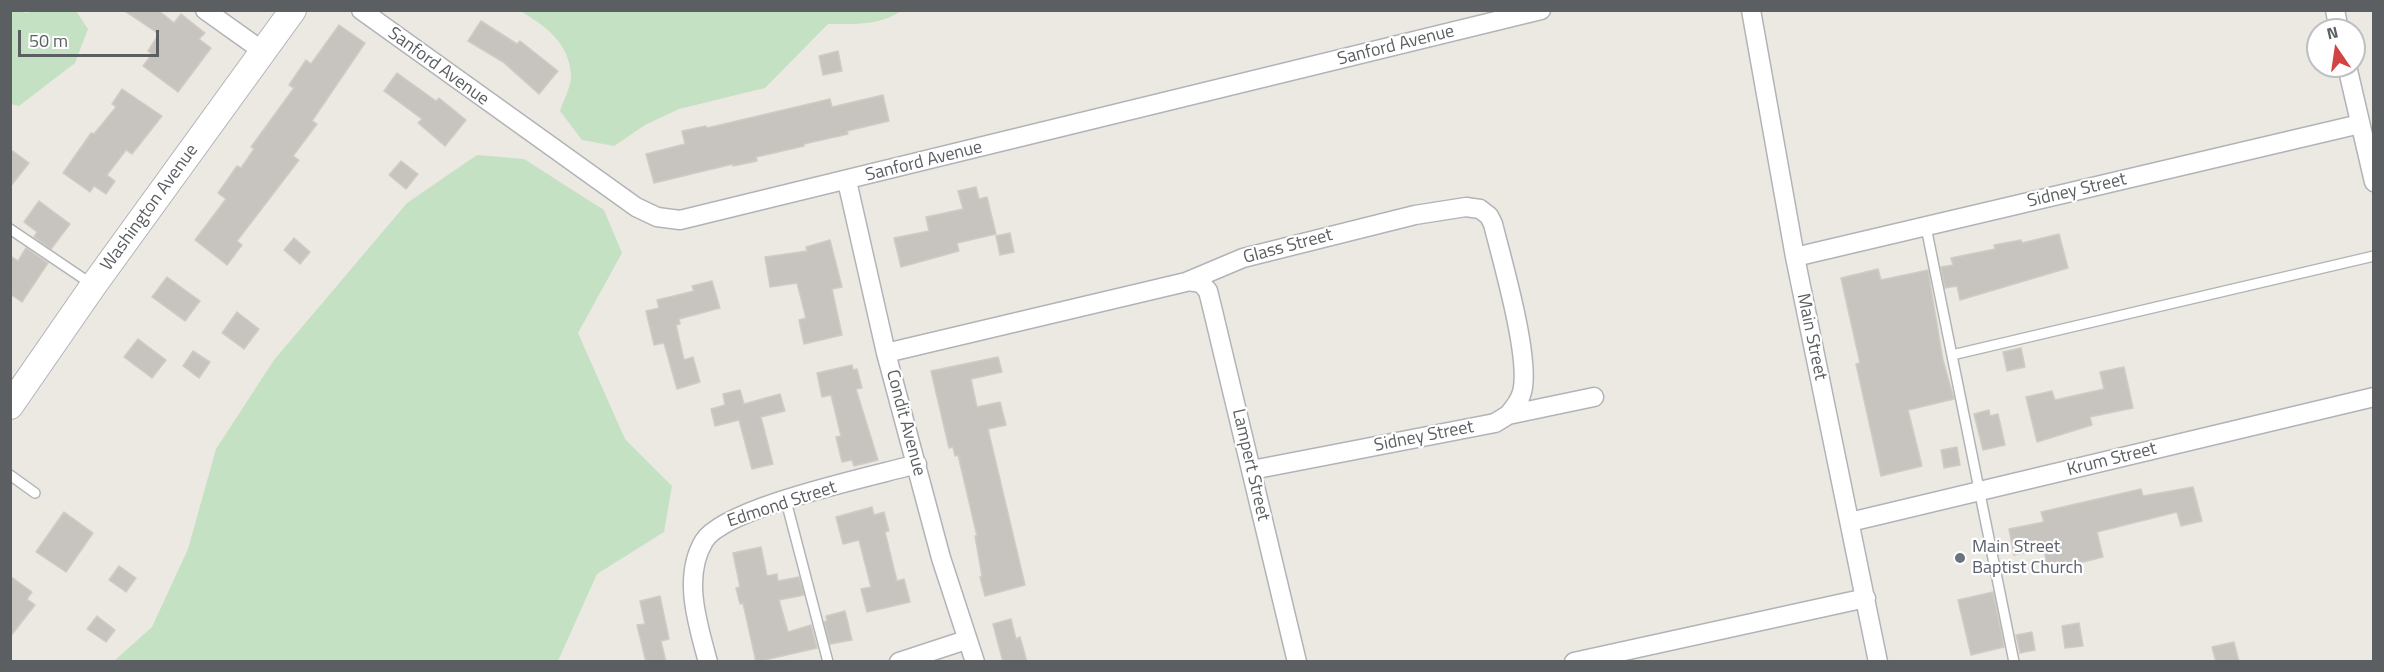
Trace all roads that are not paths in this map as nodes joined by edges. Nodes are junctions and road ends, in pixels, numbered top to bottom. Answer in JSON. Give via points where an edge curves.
{"nodes":[{"id":1,"x":205,"y":10,"type":"edge"},
{"id":2,"x":293,"y":10,"type":"edge"},
{"id":3,"x":361,"y":10,"type":"edge"},
{"id":4,"x":1541,"y":10,"type":"edge"},
{"id":5,"x":1751,"y":10,"type":"edge"},
{"id":6,"x":264,"y":52,"type":"junction"},
{"id":7,"x":2350,"y":78,"type":"edge"},
{"id":8,"x":2360,"y":124,"type":"junction"},
{"id":9,"x":847,"y":181,"type":"junction"},
{"id":10,"x":2373,"y":182,"type":"edge"},
{"id":11,"x":1926,"y":227,"type":"junction"},
{"id":12,"x":10,"y":229,"type":"edge"},
{"id":13,"x":2373,"y":256,"type":"edge"},
{"id":14,"x":1795,"y":257,"type":"junction"},
{"id":15,"x":1188,"y":281,"type":"junction"},
{"id":16,"x":93,"y":285,"type":"junction"},
{"id":17,"x":886,"y":353,"type":"junction"},
{"id":18,"x":1952,"y":355,"type":"junction"},
{"id":19,"x":1594,"y":397,"type":"dead end"},
{"id":20,"x":2373,"y":397,"type":"edge"},
{"id":21,"x":10,"y":406,"type":"edge"},
{"id":22,"x":1508,"y":415,"type":"junction"},
{"id":23,"x":917,"y":464,"type":"junction"},
{"id":24,"x":1252,"y":470,"type":"junction"},
{"id":25,"x":10,"y":475,"type":"edge"},
{"id":26,"x":35,"y":493,"type":"dead end"},
{"id":27,"x":1980,"y":493,"type":"junction"},
{"id":28,"x":786,"y":501,"type":"junction"},
{"id":29,"x":1850,"y":522,"type":"junction"},
{"id":30,"x":1866,"y":597,"type":"junction"},
{"id":31,"x":966,"y":640,"type":"junction"},
{"id":32,"x":708,"y":662,"type":"edge"},
{"id":33,"x":828,"y":662,"type":"edge"},
{"id":34,"x":899,"y":662,"type":"edge"},
{"id":35,"x":975,"y":662,"type":"edge"},
{"id":36,"x":1296,"y":662,"type":"edge"},
{"id":37,"x":1574,"y":662,"type":"edge"},
{"id":38,"x":1878,"y":662,"type":"edge"},
{"id":39,"x":2014,"y":662,"type":"edge"}],
"edges":[{"from":1,"to":6,"type":"street"},
{"from":2,"to":6,"type":"main road","name":"Washington Avenue"},
{"from":3,"to":9,"type":"street","name":"Sanford Avenue","via":[[636,207],[657,218],[680,220],[717,213]]},
{"from":4,"to":9,"type":"street","name":"Sanford Avenue"},
{"from":5,"to":14,"type":"street","name":"Main Street"},
{"from":6,"to":16,"type":"main road","name":"Washington Avenue"},
{"from":7,"to":8,"type":"street"},
{"from":8,"to":10,"type":"street"},
{"from":8,"to":11,"type":"street","name":"Sidney Street"},
{"from":9,"to":17,"type":"street","name":"Condit Avenue"},
{"from":11,"to":14,"type":"street","name":"Sidney Street"},
{"from":11,"to":18,"type":"lane"},
{"from":12,"to":16,"type":"lane"},
{"from":13,"to":18,"type":"lane"},
{"from":14,"to":29,"type":"street","name":"Main Street"},
{"from":15,"to":17,"type":"street","name":"Glass Street"},
{"from":15,"to":22,"type":"street","name":"Glass Street","via":[[1242,258],[1332,235],[1415,215],[1466,207],[1480,209],[1492,224],[1519,340],[1524,383],[1522,394]]},
{"from":15,"to":24,"type":"street","name":"Lampert Street","via":[[1201,283],[1208,291]]},
{"from":16,"to":21,"type":"main road","name":"Washington Avenue"},
{"from":17,"to":23,"type":"street","name":"Condit Avenue"},
{"from":18,"to":27,"type":"lane"},
{"from":19,"to":22,"type":"street","name":"Sidney Street"},
{"from":20,"to":27,"type":"street","name":"Krum Street"},
{"from":22,"to":24,"type":"street","name":"Sidney Street","via":[[1495,423]]},
{"from":23,"to":28,"type":"street","name":"Edmond Street"},
{"from":23,"to":31,"type":"street","name":"Condit Avenue"},
{"from":24,"to":36,"type":"street","name":"Lampert Street"},
{"from":25,"to":26,"type":"lane"},
{"from":27,"to":29,"type":"street","name":"Krum Street"},
{"from":27,"to":39,"type":"lane"},
{"from":28,"to":32,"type":"street","name":"Edmond Street","via":[[720,525],[703,543],[693,586]]},
{"from":28,"to":33,"type":"lane"},
{"from":29,"to":30,"type":"street","name":"Main Street"},
{"from":30,"to":37,"type":"street"},
{"from":30,"to":38,"type":"street","name":"Main Street"},
{"from":31,"to":34,"type":"street"},
{"from":31,"to":35,"type":"street","name":"Condit Avenue"}]}
